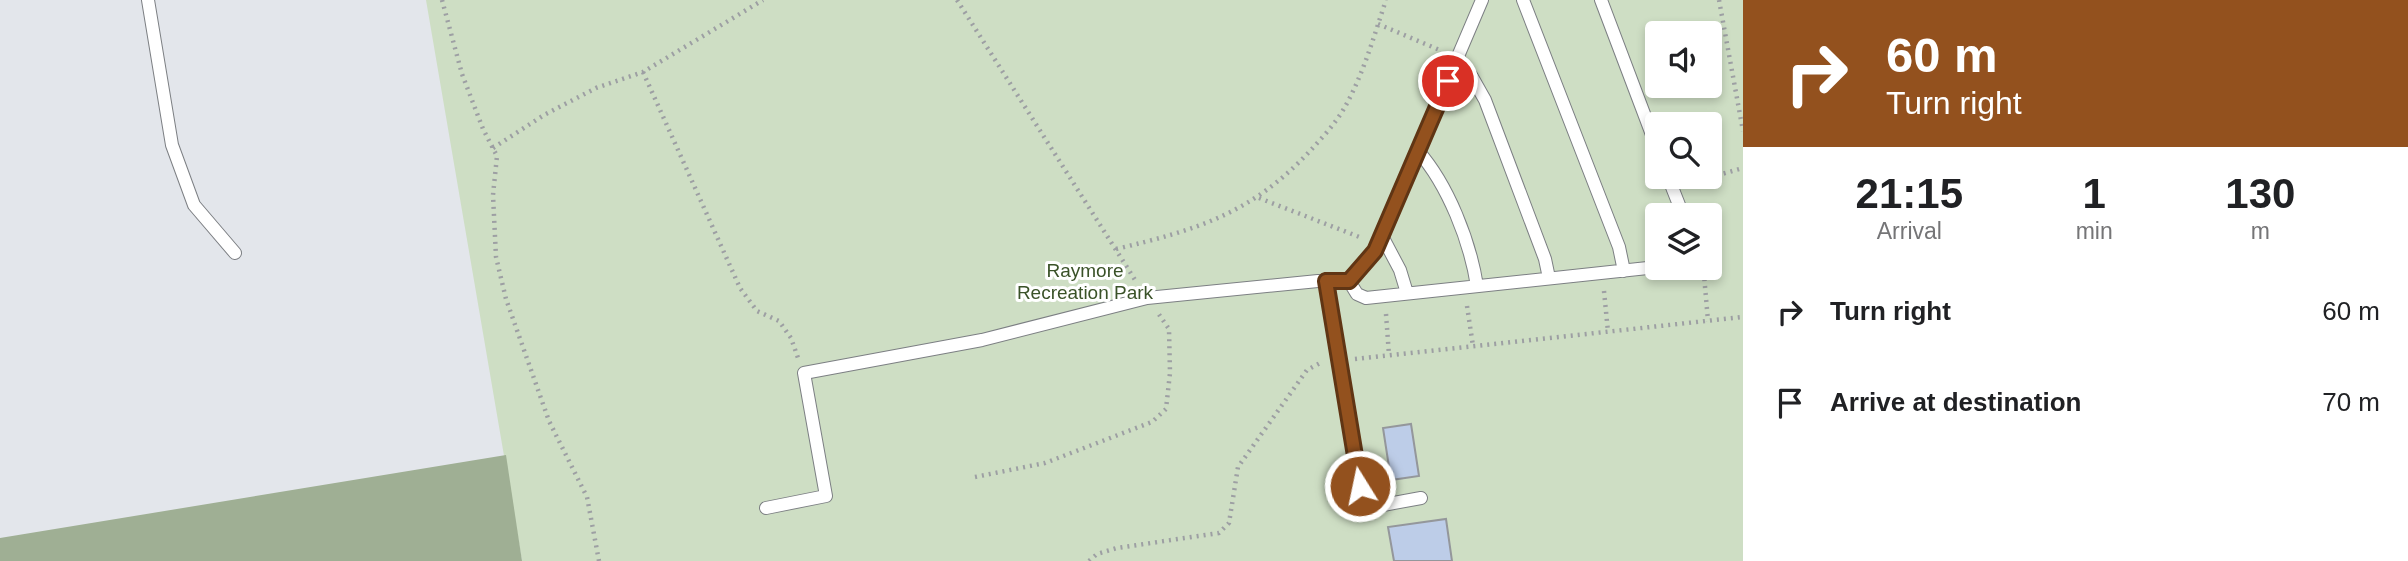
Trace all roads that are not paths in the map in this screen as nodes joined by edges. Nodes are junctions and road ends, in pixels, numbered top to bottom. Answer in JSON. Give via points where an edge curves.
{"nodes":[{"id":1,"x":148,"y":0,"type":"edge"},
{"id":2,"x":1482,"y":0,"type":"edge"},
{"id":3,"x":1523,"y":0,"type":"edge"},
{"id":4,"x":1601,"y":0,"type":"edge"},
{"id":5,"x":1458,"y":58,"type":"junction"},
{"id":6,"x":1645,"y":116,"type":"edge"},
{"id":7,"x":1418,"y":151,"type":"junction"},
{"id":8,"x":1380,"y":240,"type":"junction"},
{"id":9,"x":235,"y":253,"type":"dead end"},
{"id":10,"x":1645,"y":268,"type":"edge"},
{"id":11,"x":1624,"y":271,"type":"junction"},
{"id":12,"x":1549,"y":278,"type":"junction"},
{"id":13,"x":1326,"y":281,"type":"junction"},
{"id":14,"x":1349,"y":281,"type":"junction"},
{"id":15,"x":1471,"y":287,"type":"junction"},
{"id":16,"x":1408,"y":293,"type":"junction"},
{"id":17,"x":1421,"y":498,"type":"dead end"},
{"id":18,"x":766,"y":508,"type":"dead end"}],
"edges":[{"from":1,"to":9,"type":"lane","via":[[173,145],[194,205]]},
{"from":2,"to":5,"type":"lane"},
{"from":3,"to":11,"type":"lane","via":[[1619,247]]},
{"from":4,"to":6,"type":"lane"},
{"from":5,"to":7,"type":"lane"},
{"from":5,"to":12,"type":"lane","via":[[1485,100]]},
{"from":7,"to":8,"type":"lane"},
{"from":7,"to":15,"type":"lane","via":[[1445,189],[1473,262]]},
{"from":8,"to":14,"type":"lane"},
{"from":8,"to":16,"type":"lane","via":[[1400,270]]},
{"from":10,"to":11,"type":"lane"},
{"from":11,"to":12,"type":"lane"},
{"from":12,"to":15,"type":"lane"},
{"from":13,"to":14,"type":"lane"},
{"from":13,"to":17,"type":"lane","via":[[1360,486],[1382,505]]},
{"from":13,"to":18,"type":"lane","via":[[1147,298],[982,340],[804,373],[827,496]]},
{"from":14,"to":16,"type":"lane","via":[[1357,294],[1366,298]]},
{"from":15,"to":16,"type":"lane"}]}
